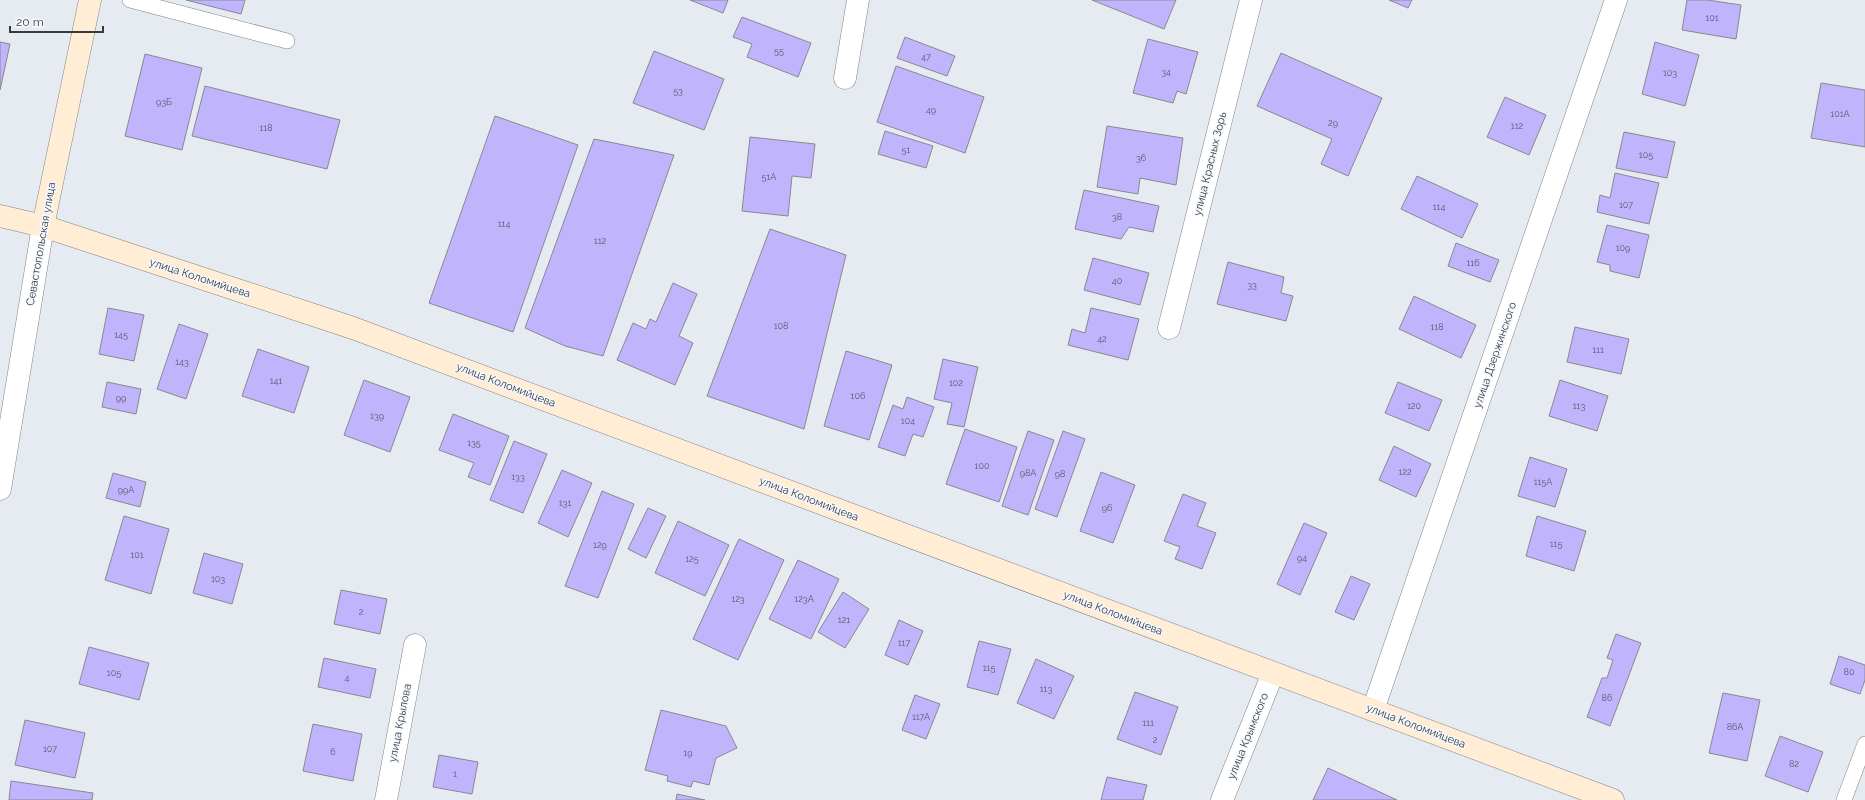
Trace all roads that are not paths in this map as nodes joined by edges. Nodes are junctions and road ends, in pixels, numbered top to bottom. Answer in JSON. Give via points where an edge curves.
{"nodes":[{"id":1,"x":90,"y":0,"type":"edge"},
{"id":2,"x":130,"y":0,"type":"edge"},
{"id":3,"x":858,"y":0,"type":"edge"},
{"id":4,"x":1251,"y":0,"type":"edge"},
{"id":5,"x":1616,"y":0,"type":"edge"},
{"id":6,"x":287,"y":41,"type":"dead end"},
{"id":7,"x":845,"y":78,"type":"dead end"},
{"id":8,"x":0,"y":216,"type":"edge"},
{"id":9,"x":42,"y":226,"type":"junction"},
{"id":10,"x":1169,"y":328,"type":"dead end"},
{"id":11,"x":0,"y":489,"type":"edge"},
{"id":12,"x":415,"y":645,"type":"dead end"},
{"id":13,"x":1273,"y":673,"type":"junction"},
{"id":14,"x":1373,"y":710,"type":"junction"},
{"id":15,"x":1865,"y":744,"type":"edge"},
{"id":16,"x":386,"y":800,"type":"edge"},
{"id":17,"x":1222,"y":800,"type":"edge"},
{"id":18,"x":1613,"y":800,"type":"edge"},
{"id":19,"x":1844,"y":800,"type":"edge"}],
"edges":[{"from":1,"to":9,"type":"main road","name":"Севастопольская улица"},
{"from":2,"to":6,"type":"lane"},
{"from":3,"to":7,"type":"street"},
{"from":4,"to":10,"type":"street","name":"улица Красных Зорь"},
{"from":5,"to":14,"type":"street","name":"улица Дзержинского"},
{"from":8,"to":9,"type":"main road","name":"улица Коломийцева"},
{"from":9,"to":11,"type":"street","name":"Севастопольская улица"},
{"from":9,"to":13,"type":"main road","name":"улица Коломийцева","via":[[353,328]]},
{"from":12,"to":16,"type":"street","name":"улица Крылова"},
{"from":13,"to":14,"type":"main road","name":"улица Коломийцева"},
{"from":13,"to":17,"type":"street","name":"улица Крымского"},
{"from":14,"to":18,"type":"main road","name":"улица Коломийцева"},
{"from":15,"to":19,"type":"lane"}]}
